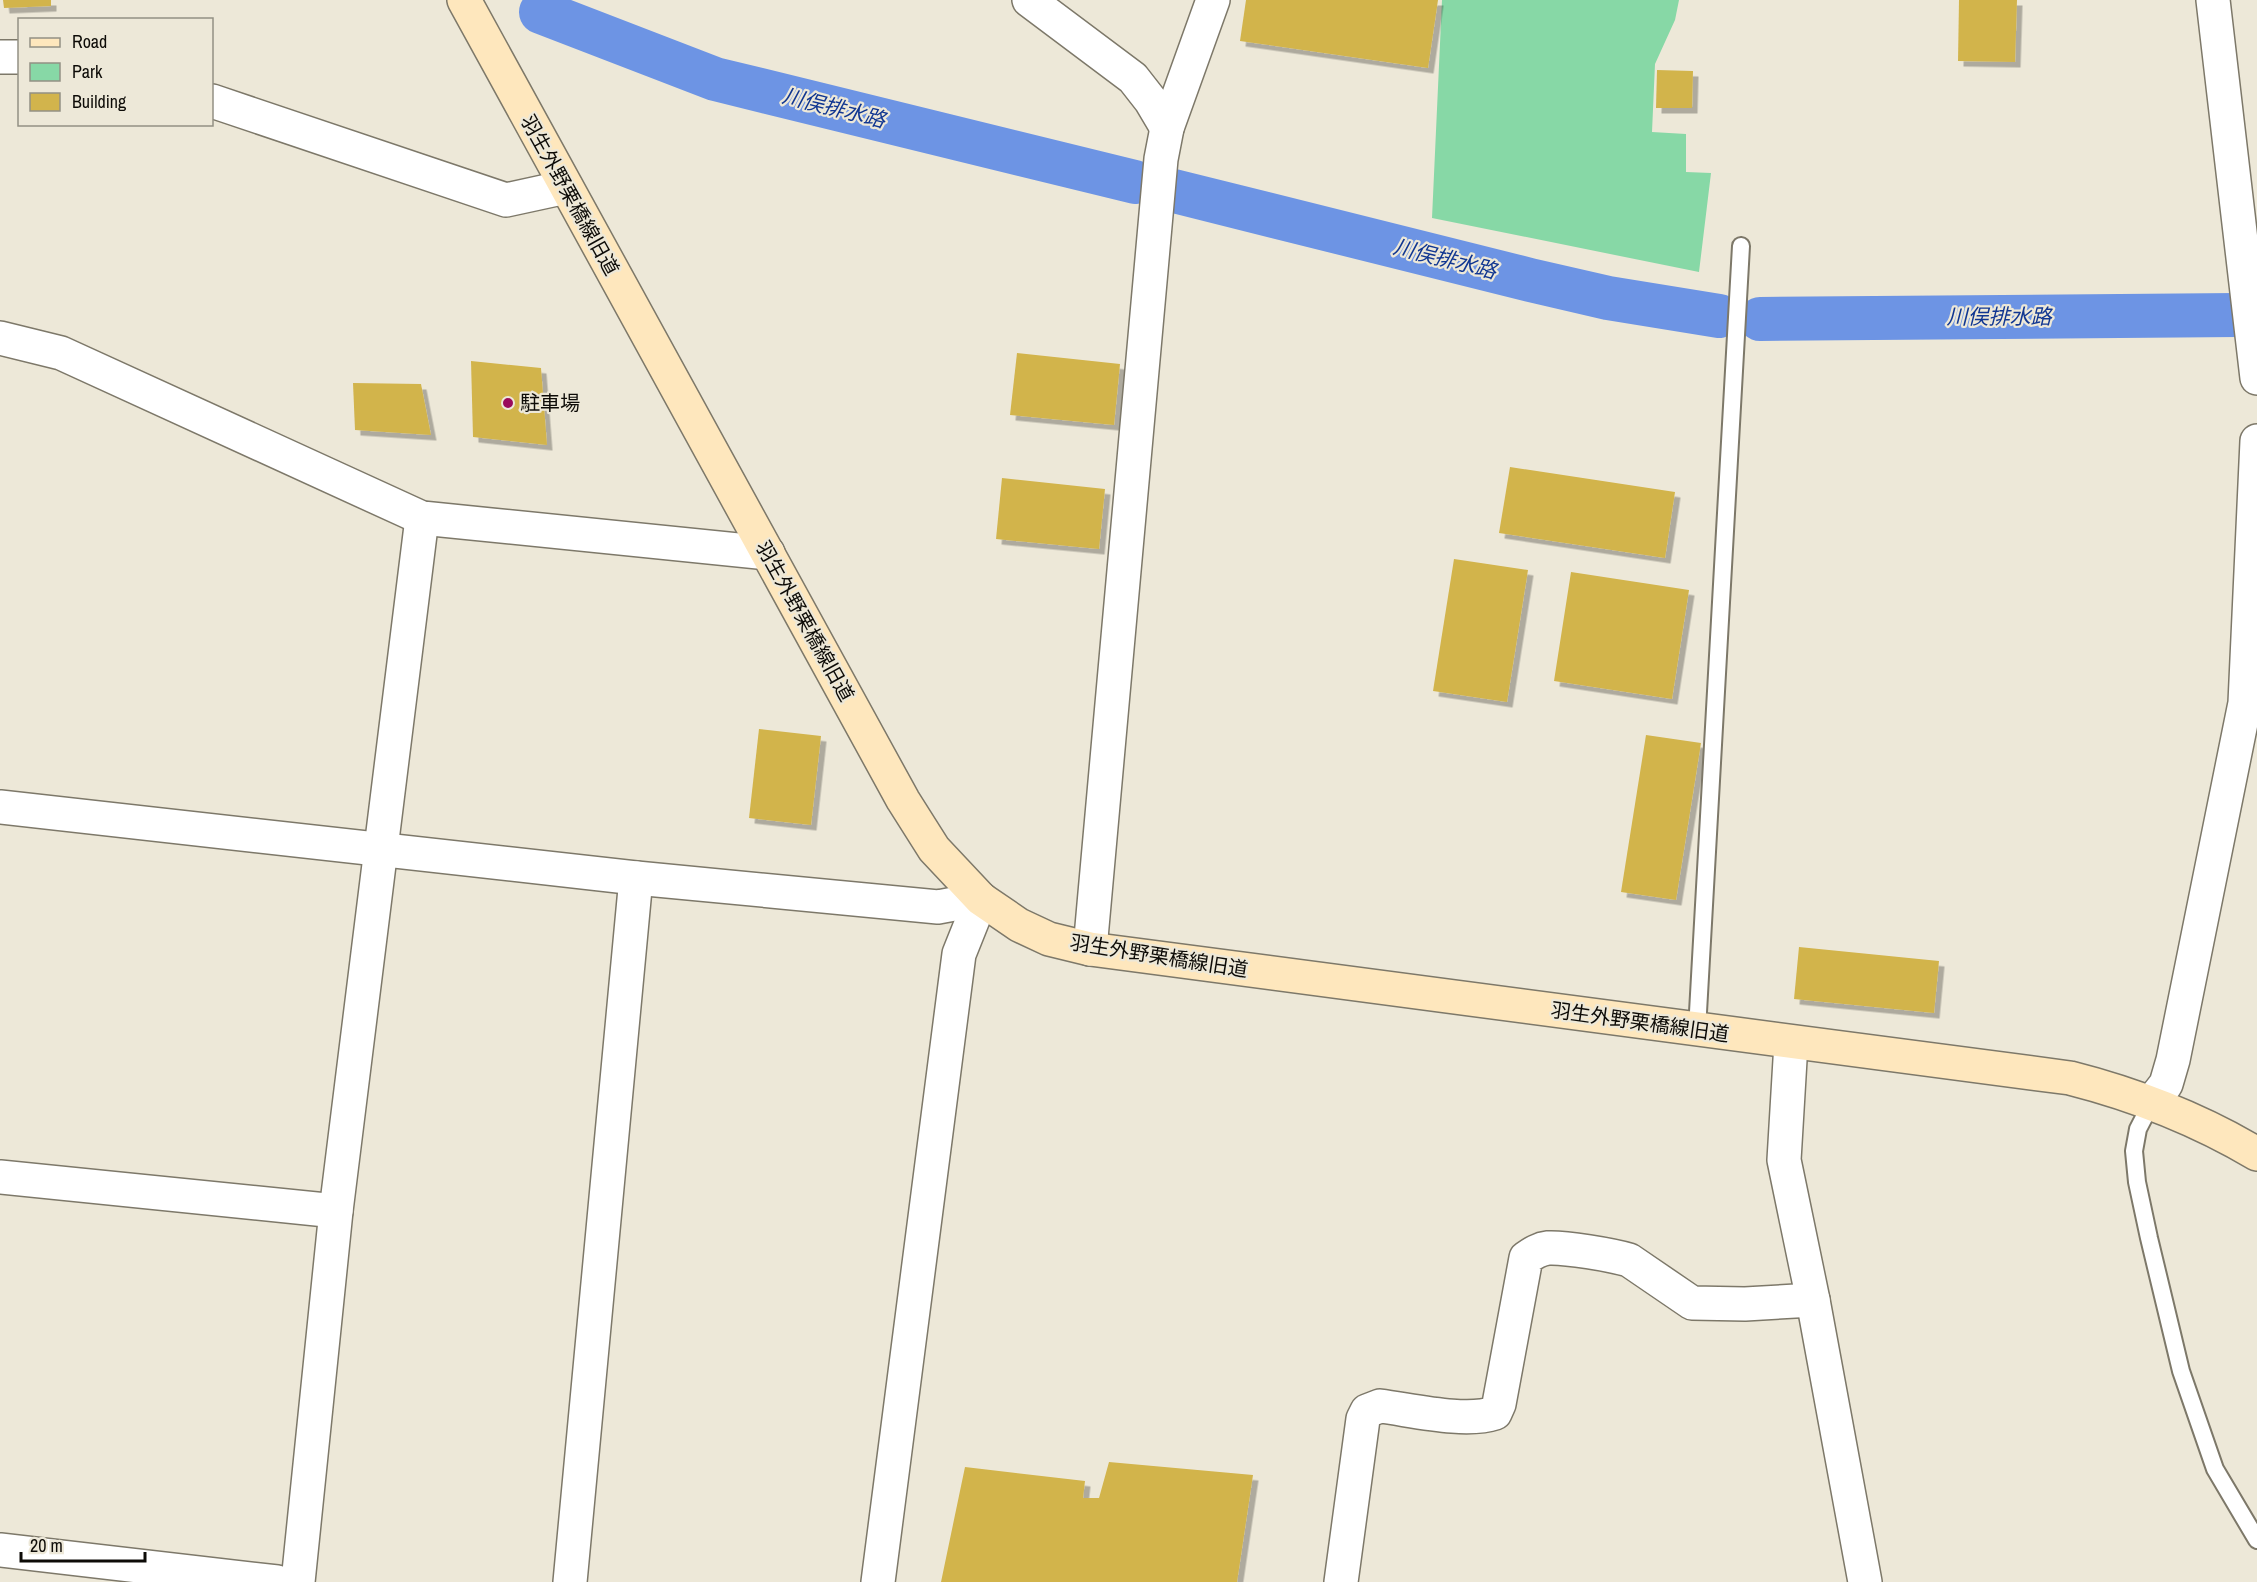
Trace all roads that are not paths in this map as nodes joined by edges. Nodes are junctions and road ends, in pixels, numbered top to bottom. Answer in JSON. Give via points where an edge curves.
{"nodes":[{"id":1,"x":464,"y":0,"type":"edge"},
{"id":2,"x":1029,"y":0,"type":"edge"},
{"id":3,"x":1213,"y":0,"type":"edge"},
{"id":4,"x":2213,"y":0,"type":"edge"},
{"id":5,"x":0,"y":57,"type":"edge"},
{"id":6,"x":18,"y":57,"type":"edge"},
{"id":7,"x":213,"y":101,"type":"edge"},
{"id":8,"x":1164,"y":144,"type":"junction"},
{"id":9,"x":566,"y":187,"type":"junction"},
{"id":10,"x":2249,"y":235,"type":"edge"},
{"id":11,"x":1741,"y":246,"type":"dead end"},
{"id":12,"x":0,"y":339,"type":"edge"},
{"id":13,"x":2257,"y":378,"type":"edge"},
{"id":14,"x":2257,"y":441,"type":"edge"},
{"id":15,"x":423,"y":518,"type":"junction"},
{"id":16,"x":768,"y":553,"type":"junction"},
{"id":17,"x":0,"y":807,"type":"edge"},
{"id":18,"x":382,"y":849,"type":"junction"},
{"id":19,"x":636,"y":878,"type":"junction"},
{"id":20,"x":981,"y":899,"type":"junction"},
{"id":21,"x":1090,"y":949,"type":"junction"},
{"id":22,"x":1697,"y":1030,"type":"junction"},
{"id":23,"x":1791,"y":1043,"type":"junction"},
{"id":24,"x":2152,"y":1102,"type":"junction"},
{"id":25,"x":2257,"y":1154,"type":"edge"},
{"id":26,"x":0,"y":1177,"type":"edge"},
{"id":27,"x":336,"y":1211,"type":"junction"},
{"id":28,"x":1813,"y":1300,"type":"junction"},
{"id":29,"x":2257,"y":1540,"type":"edge"},
{"id":30,"x":0,"y":1550,"type":"edge"},
{"id":31,"x":277,"y":1582,"type":"edge"},
{"id":32,"x":298,"y":1582,"type":"edge"},
{"id":33,"x":570,"y":1582,"type":"edge"},
{"id":34,"x":878,"y":1582,"type":"edge"},
{"id":35,"x":1341,"y":1582,"type":"edge"},
{"id":36,"x":1864,"y":1582,"type":"edge"}],
"edges":[{"from":1,"to":9,"type":"street","name":"羽生外野栗橋線旧道"},
{"from":2,"to":8,"type":"street","via":[[1133,78],[1151,101]]},
{"from":3,"to":8,"type":"street"},
{"from":4,"to":10,"type":"street"},
{"from":5,"to":6,"type":"street"},
{"from":7,"to":9,"type":"street","via":[[506,200]]},
{"from":8,"to":21,"type":"street","via":[[1156,198]]},
{"from":9,"to":16,"type":"street","name":"羽生外野栗橋線旧道"},
{"from":10,"to":13,"type":"street"},
{"from":11,"to":22,"type":"lane"},
{"from":12,"to":15,"type":"street","via":[[61,353]]},
{"from":14,"to":24,"type":"street","via":[[2245,703],[2173,1060],[2166,1084]]},
{"from":15,"to":16,"type":"street"},
{"from":15,"to":18,"type":"street"},
{"from":16,"to":20,"type":"street","name":"羽生外野栗橋線旧道","via":[[903,800],[934,849]]},
{"from":17,"to":18,"type":"street"},
{"from":18,"to":19,"type":"street"},
{"from":18,"to":27,"type":"street"},
{"from":19,"to":20,"type":"street","via":[[938,907]]},
{"from":19,"to":33,"type":"street"},
{"from":20,"to":21,"type":"street","name":"羽生外野栗橋線旧道","via":[[1019,926]]},
{"from":20,"to":34,"type":"street","via":[[959,954]]},
{"from":21,"to":22,"type":"street","name":"羽生外野栗橋線旧道"},
{"from":22,"to":23,"type":"street","name":"羽生外野栗橋線旧道"},
{"from":23,"to":24,"type":"street","name":"羽生外野栗橋線旧道","via":[[2070,1078]]},
{"from":23,"to":28,"type":"street","via":[[1784,1160]]},
{"from":24,"to":25,"type":"street","name":"羽生外野栗橋線旧道","via":[[2220,1132]]},
{"from":24,"to":29,"type":"lane","via":[[2138,1129],[2134,1151],[2149,1238],[2181,1371],[2215,1469]]},
{"from":26,"to":27,"type":"street"},
{"from":27,"to":32,"type":"street"},
{"from":28,"to":35,"type":"street","via":[[1692,1303],[1629,1260],[1549,1248],[1536,1250],[1526,1258],[1500,1404],[1495,1413],[1464,1417],[1380,1406],[1367,1411]]},
{"from":28,"to":36,"type":"street"},
{"from":30,"to":31,"type":"street"}]}
